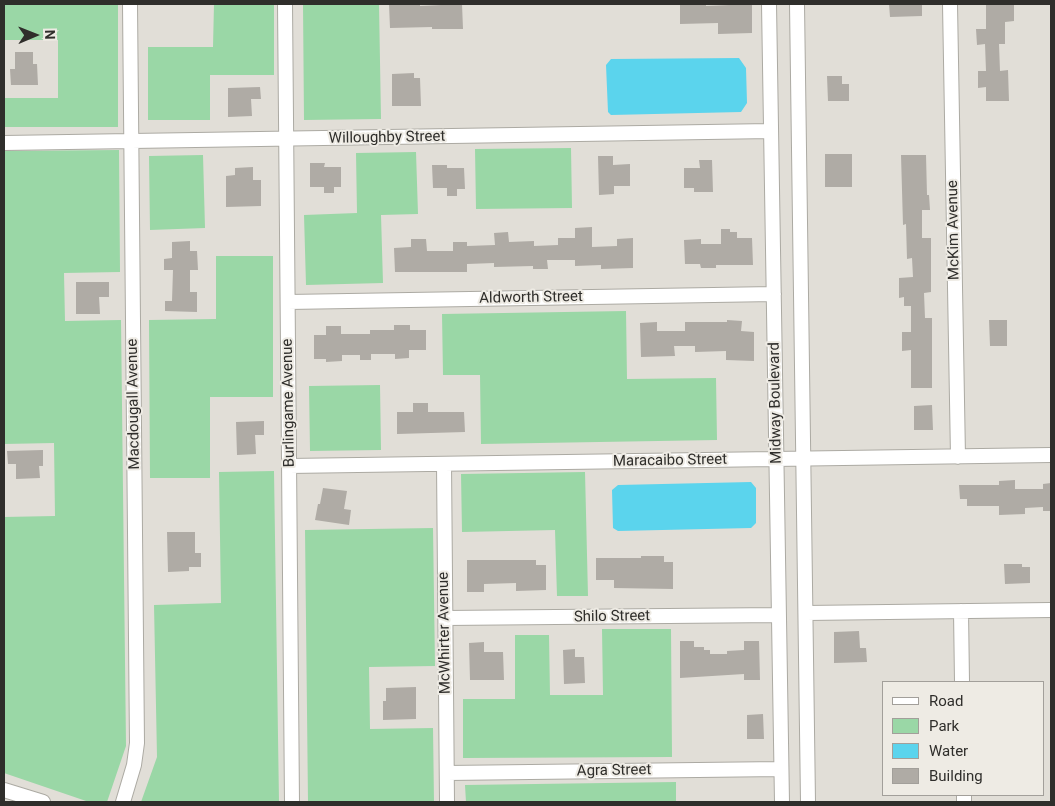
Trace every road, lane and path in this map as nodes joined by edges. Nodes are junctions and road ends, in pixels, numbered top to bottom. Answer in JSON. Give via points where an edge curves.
{"nodes":[{"id":1,"x":130,"y":4,"type":"edge"},
{"id":2,"x":285,"y":4,"type":"edge"},
{"id":3,"x":769,"y":4,"type":"edge"},
{"id":4,"x":798,"y":4,"type":"edge"},
{"id":5,"x":950,"y":4,"type":"edge"},
{"id":6,"x":771,"y":131,"type":"junction"},
{"id":7,"x":286,"y":139,"type":"junction"},
{"id":8,"x":132,"y":142,"type":"junction"},
{"id":9,"x":4,"y":143,"type":"edge"},
{"id":10,"x":774,"y":294,"type":"junction"},
{"id":11,"x":288,"y":302,"type":"junction"},
{"id":12,"x":1051,"y":455,"type":"edge"},
{"id":13,"x":958,"y":456,"type":"junction"},
{"id":14,"x":777,"y":459,"type":"junction"},
{"id":15,"x":803,"y":459,"type":"junction"},
{"id":16,"x":444,"y":464,"type":"junction"},
{"id":17,"x":289,"y":466,"type":"junction"},
{"id":18,"x":1051,"y":610,"type":"edge"},
{"id":19,"x":961,"y":611,"type":"junction"},
{"id":20,"x":806,"y":613,"type":"junction"},
{"id":21,"x":779,"y":615,"type":"junction"},
{"id":22,"x":445,"y":618,"type":"junction"},
{"id":23,"x":962,"y":681,"type":"edge"},
{"id":24,"x":781,"y":769,"type":"junction"},
{"id":25,"x":447,"y":773,"type":"junction"},
{"id":26,"x":4,"y":790,"type":"edge"},
{"id":27,"x":43,"y":802,"type":"edge"},
{"id":28,"x":122,"y":802,"type":"edge"},
{"id":29,"x":292,"y":802,"type":"edge"},
{"id":30,"x":447,"y":802,"type":"edge"},
{"id":31,"x":782,"y":802,"type":"edge"},
{"id":32,"x":808,"y":802,"type":"edge"}],
"edges":[{"from":1,"to":8,"type":"street","name":"Macdougall Avenue"},
{"from":2,"to":7,"type":"street","name":"Burlingame Avenue"},
{"from":3,"to":6,"type":"street","name":"Midway Boulevard"},
{"from":4,"to":15,"type":"street","name":"Midway Boulevard"},
{"from":5,"to":13,"type":"street","name":"McKim Avenue"},
{"from":6,"to":7,"type":"street","name":"Willoughby Street"},
{"from":6,"to":10,"type":"street","name":"Midway Boulevard"},
{"from":7,"to":8,"type":"street","name":"Willoughby Street"},
{"from":7,"to":11,"type":"street","name":"Burlingame Avenue"},
{"from":8,"to":9,"type":"street","name":"Willoughby Street"},
{"from":8,"to":28,"type":"street","name":"Macdougall Avenue","via":[[137,743],[134,765]]},
{"from":10,"to":11,"type":"street","name":"Aldworth Street"},
{"from":10,"to":14,"type":"street","name":"Midway Boulevard"},
{"from":11,"to":17,"type":"street","name":"Burlingame Avenue"},
{"from":12,"to":13,"type":"street","name":"Maracaibo Street"},
{"from":13,"to":15,"type":"street","name":"Maracaibo Street"},
{"from":14,"to":15,"type":"street","name":"Maracaibo Street"},
{"from":14,"to":16,"type":"street","name":"Maracaibo Street"},
{"from":14,"to":21,"type":"street","name":"Midway Boulevard"},
{"from":15,"to":20,"type":"street","name":"Midway Boulevard"},
{"from":16,"to":17,"type":"street","name":"Maracaibo Street"},
{"from":16,"to":22,"type":"street","name":"McWhirter Avenue"},
{"from":17,"to":29,"type":"street","name":"Burlingame Avenue"},
{"from":18,"to":19,"type":"street"},
{"from":19,"to":20,"type":"street"},
{"from":19,"to":23,"type":"street"},
{"from":20,"to":32,"type":"street","name":"Midway Boulevard"},
{"from":21,"to":22,"type":"street","name":"Shilo Street"},
{"from":21,"to":24,"type":"street","name":"Midway Boulevard"},
{"from":22,"to":25,"type":"street","name":"McWhirter Avenue"},
{"from":24,"to":25,"type":"street","name":"Agra Street"},
{"from":24,"to":31,"type":"street","name":"Midway Boulevard"},
{"from":25,"to":30,"type":"street","name":"McWhirter Avenue"},
{"from":26,"to":27,"type":"street"}]}
